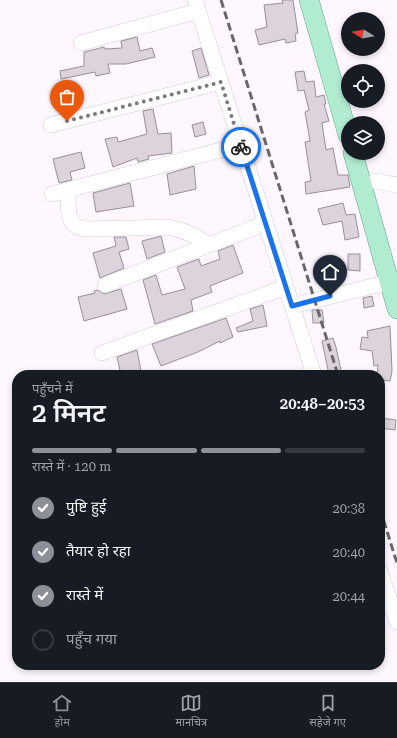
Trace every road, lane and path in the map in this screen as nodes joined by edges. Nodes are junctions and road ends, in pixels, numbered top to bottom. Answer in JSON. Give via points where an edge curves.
{"nodes":[{"id":1,"x":309,"y":0,"type":"edge"},
{"id":2,"x":323,"y":0,"type":"edge"},
{"id":3,"x":197,"y":6,"type":"edge"},
{"id":4,"x":81,"y":43,"type":"dead end"},
{"id":5,"x":341,"y":64,"type":"edge"},
{"id":6,"x":221,"y":82,"type":"junction"},
{"id":7,"x":343,"y":116,"type":"edge"},
{"id":8,"x":51,"y":125,"type":"dead end"},
{"id":9,"x":240,"y":145,"type":"junction"},
{"id":10,"x":355,"y":160,"type":"edge"},
{"id":11,"x":369,"y":160,"type":"edge"},
{"id":12,"x":375,"y":181,"type":"junction"},
{"id":13,"x":397,"y":185,"type":"edge"},
{"id":14,"x":68,"y":190,"type":"junction"},
{"id":15,"x":52,"y":194,"type":"dead end"},
{"id":16,"x":266,"y":223,"type":"junction"},
{"id":17,"x":209,"y":245,"type":"junction"},
{"id":18,"x":397,"y":260,"type":"edge"},
{"id":19,"x":393,"y":281,"type":"edge"},
{"id":20,"x":105,"y":284,"type":"dead end"},
{"id":21,"x":286,"y":287,"type":"junction"},
{"id":22,"x":292,"y":306,"type":"junction"},
{"id":23,"x":397,"y":309,"type":"edge"},
{"id":24,"x":102,"y":353,"type":"dead end"},
{"id":25,"x":312,"y":370,"type":"edge"},
{"id":26,"x":385,"y":586,"type":"edge"},
{"id":27,"x":397,"y":622,"type":"edge"}],
"edges":[{"from":1,"to":7,"type":"main road"},
{"from":2,"to":5,"type":"main road"},
{"from":3,"to":4,"type":"street"},
{"from":3,"to":6,"type":"street"},
{"from":6,"to":8,"type":"street"},
{"from":6,"to":9,"type":"street"},
{"from":9,"to":14,"type":"street"},
{"from":9,"to":16,"type":"street"},
{"from":10,"to":19,"type":"main road"},
{"from":11,"to":12,"type":"main road"},
{"from":12,"to":13,"type":"street"},
{"from":12,"to":18,"type":"main road"},
{"from":14,"to":15,"type":"street"},
{"from":14,"to":17,"type":"street","via":[[70,218],[75,227],[178,229]]},
{"from":16,"to":17,"type":"street"},
{"from":16,"to":21,"type":"street"},
{"from":17,"to":20,"type":"street"},
{"from":19,"to":22,"type":"street"},
{"from":19,"to":23,"type":"main road"},
{"from":21,"to":22,"type":"street"},
{"from":21,"to":24,"type":"street"},
{"from":22,"to":25,"type":"street"},
{"from":26,"to":27,"type":"street"}]}
